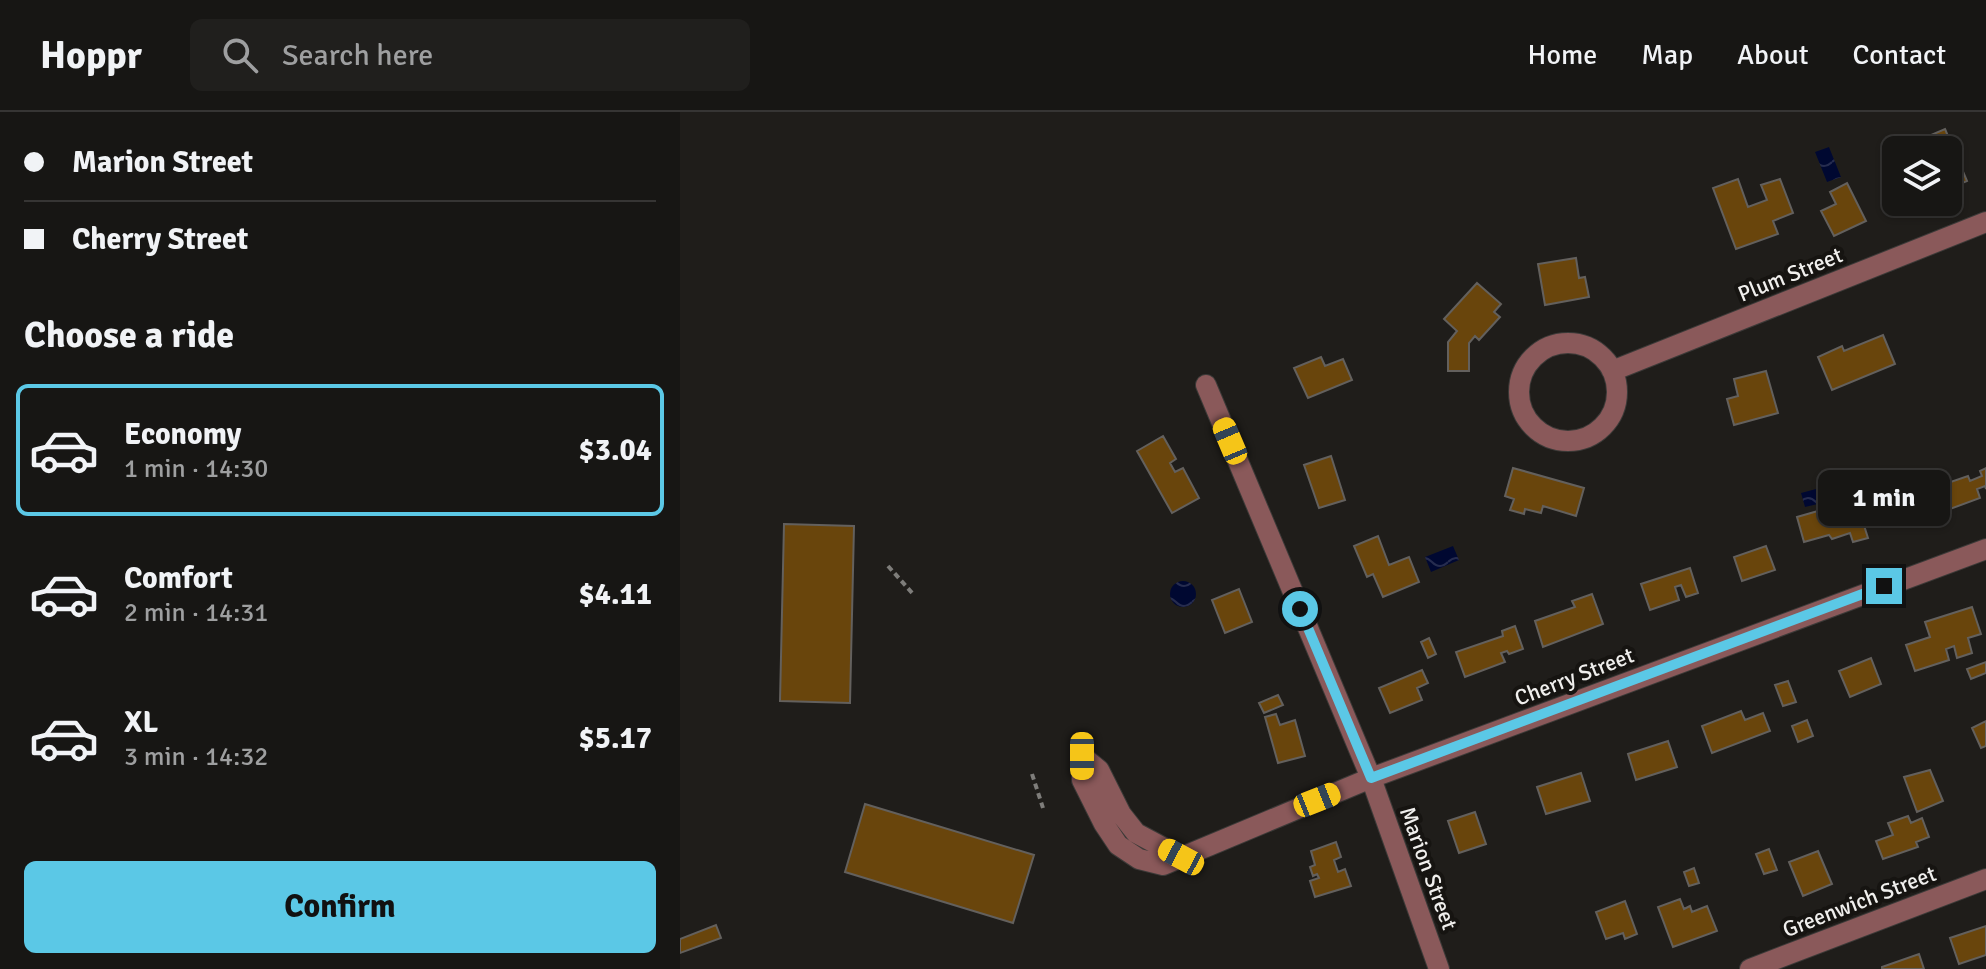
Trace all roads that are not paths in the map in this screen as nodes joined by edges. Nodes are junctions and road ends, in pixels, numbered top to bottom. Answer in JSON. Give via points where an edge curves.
{"nodes":[{"id":1,"x":1986,"y":222,"type":"edge"},
{"id":2,"x":1612,"y":371,"type":"junction"},
{"id":3,"x":1206,"y":385,"type":"dead end"},
{"id":4,"x":1986,"y":549,"type":"edge"},
{"id":5,"x":1371,"y":778,"type":"junction"},
{"id":6,"x":1181,"y":857,"type":"junction"},
{"id":7,"x":1986,"y":879,"type":"edge"},
{"id":8,"x":1439,"y":969,"type":"edge"},
{"id":9,"x":1750,"y":969,"type":"edge"}],
"edges":[{"from":1,"to":2,"type":"street","name":"Plum Street"},
{"from":2,"to":2,"type":"street","via":[[1588,348],[1555,345],[1528,364],[1518,395],[1522,411],[1531,425],[1557,440],[1588,437],[1611,416],[1616,401]]},
{"from":3,"to":5,"type":"street","name":"Marion Street"},
{"from":4,"to":5,"type":"street","name":"Cherry Street"},
{"from":5,"to":6,"type":"street","name":"Cherry Street"},
{"from":5,"to":8,"type":"street","name":"Marion Street"},
{"from":6,"to":6,"type":"street","name":"Cherry Street","via":[[1136,833],[1099,770],[1082,756],[1082,780],[1118,845],[1139,859],[1163,865]]},
{"from":7,"to":9,"type":"street","name":"Greenwich Street"}]}
